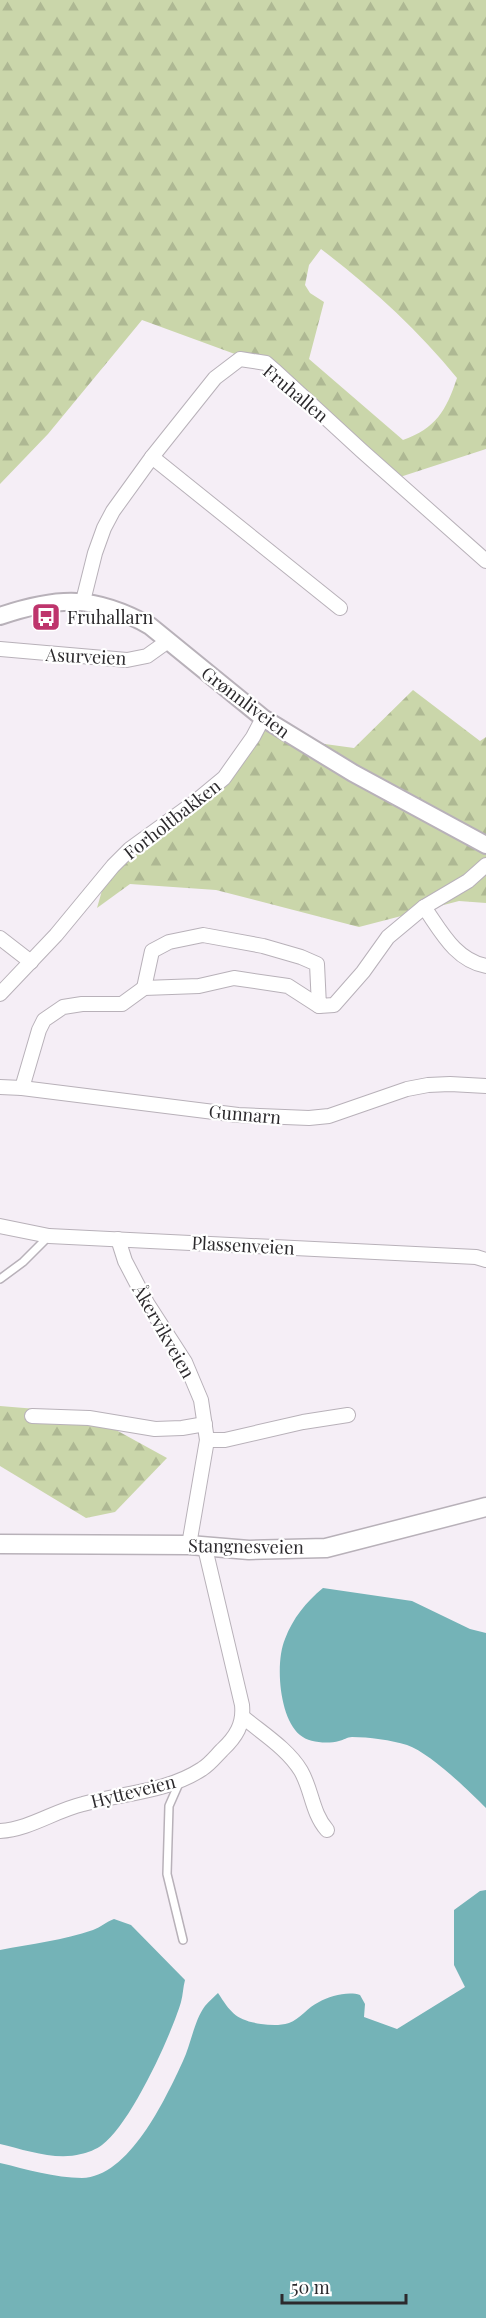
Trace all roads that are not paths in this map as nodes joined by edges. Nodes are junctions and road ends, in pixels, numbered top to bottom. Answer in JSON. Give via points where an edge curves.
{"nodes":[{"id":1,"x":152,"y":457,"type":"junction"},
{"id":2,"x":486,"y":561,"type":"edge"},
{"id":3,"x":83,"y":601,"type":"junction"},
{"id":4,"x":340,"y":608,"type":"dead end"},
{"id":5,"x":0,"y":616,"type":"edge"},
{"id":6,"x":168,"y":641,"type":"junction"},
{"id":7,"x":0,"y":650,"type":"edge"},
{"id":8,"x":263,"y":718,"type":"junction"},
{"id":9,"x":486,"y":845,"type":"edge"},
{"id":10,"x":486,"y":865,"type":"edge"},
{"id":11,"x":424,"y":907,"type":"junction"},
{"id":12,"x":0,"y":938,"type":"edge"},
{"id":13,"x":30,"y":962,"type":"junction"},
{"id":14,"x":486,"y":966,"type":"edge"},
{"id":15,"x":144,"y":987,"type":"junction"},
{"id":16,"x":0,"y":994,"type":"edge"},
{"id":17,"x":319,"y":1006,"type":"junction"},
{"id":18,"x":486,"y":1086,"type":"edge"},
{"id":19,"x":0,"y":1087,"type":"edge"},
{"id":20,"x":22,"y":1088,"type":"junction"},
{"id":21,"x":0,"y":1226,"type":"edge"},
{"id":22,"x":49,"y":1236,"type":"junction"},
{"id":23,"x":118,"y":1239,"type":"junction"},
{"id":24,"x":486,"y":1260,"type":"edge"},
{"id":25,"x":0,"y":1280,"type":"edge"},
{"id":26,"x":348,"y":1415,"type":"dead end"},
{"id":27,"x":32,"y":1416,"type":"dead end"},
{"id":28,"x":205,"y":1424,"type":"junction"},
{"id":29,"x":207,"y":1440,"type":"junction"},
{"id":30,"x":486,"y":1507,"type":"edge"},
{"id":31,"x":0,"y":1544,"type":"edge"},
{"id":32,"x":197,"y":1546,"type":"junction"},
{"id":33,"x":243,"y":1717,"type":"junction"},
{"id":34,"x":181,"y":1779,"type":"junction"},
{"id":35,"x":327,"y":1830,"type":"dead end"},
{"id":36,"x":0,"y":1831,"type":"edge"},
{"id":37,"x":183,"y":1940,"type":"dead end"}],
"edges":[{"from":1,"to":2,"type":"street","name":"Fruhallen","via":[[215,378],[240,359],[266,363]]},
{"from":1,"to":3,"type":"street","name":"Fruhallen","via":[[104,528]]},
{"from":1,"to":4,"type":"street"},
{"from":3,"to":5,"type":"street","name":"Grønnliveien","via":[[32,607]]},
{"from":3,"to":6,"type":"street","name":"Grønnliveien","via":[[130,615]]},
{"from":6,"to":7,"type":"street","name":"Asurveien","via":[[147,657],[127,660]]},
{"from":6,"to":8,"type":"street","name":"Grønnliveien"},
{"from":8,"to":9,"type":"street","name":"Grønnliveien","via":[[353,773]]},
{"from":8,"to":13,"type":"street","name":"Forholtbakken","via":[[224,778],[130,849]]},
{"from":10,"to":11,"type":"street","via":[[468,881]]},
{"from":11,"to":14,"type":"street","via":[[455,950],[473,964]]},
{"from":11,"to":17,"type":"street","via":[[388,937],[334,1005]]},
{"from":12,"to":13,"type":"street"},
{"from":13,"to":16,"type":"street","name":"Forholtbakken"},
{"from":15,"to":17,"type":"street","via":[[199,986],[234,978],[288,986]]},
{"from":15,"to":17,"type":"street","via":[[152,951],[169,942],[203,935],[263,946],[318,964]]},
{"from":15,"to":20,"type":"street","via":[[122,1004],[82,1004],[52,1013],[39,1030]]},
{"from":18,"to":20,"type":"street","name":"Gunnarn","via":[[428,1085],[329,1116],[309,1118],[238,1115]]},
{"from":19,"to":20,"type":"street","name":"Gunnarn"},
{"from":21,"to":22,"type":"street","name":"Plassenveien"},
{"from":22,"to":23,"type":"street","name":"Plassenveien"},
{"from":22,"to":25,"type":"lane"},
{"from":23,"to":24,"type":"street","name":"Plassenveien"},
{"from":23,"to":28,"type":"street","name":"Åkervikveien","via":[[142,1293],[185,1362],[201,1400]]},
{"from":26,"to":29,"type":"street","via":[[225,1440]]},
{"from":27,"to":28,"type":"street","via":[[89,1418],[155,1430]]},
{"from":28,"to":29,"type":"street","name":"Åkervikveien"},
{"from":29,"to":32,"type":"street","name":"Åkervikveien"},
{"from":30,"to":32,"type":"main road","name":"Stangnesveien","via":[[326,1548],[249,1550]]},
{"from":31,"to":32,"type":"main road","name":"Stangnesveien"},
{"from":32,"to":33,"type":"street"},
{"from":33,"to":34,"type":"street","name":"Hytteveien","via":[[231,1741],[203,1768]]},
{"from":33,"to":35,"type":"street","via":[[296,1764]]},
{"from":34,"to":36,"type":"street","name":"Hytteveien","via":[[166,1786],[81,1804],[17,1830]]},
{"from":34,"to":37,"type":"lane","via":[[169,1806],[167,1874]]}]}
